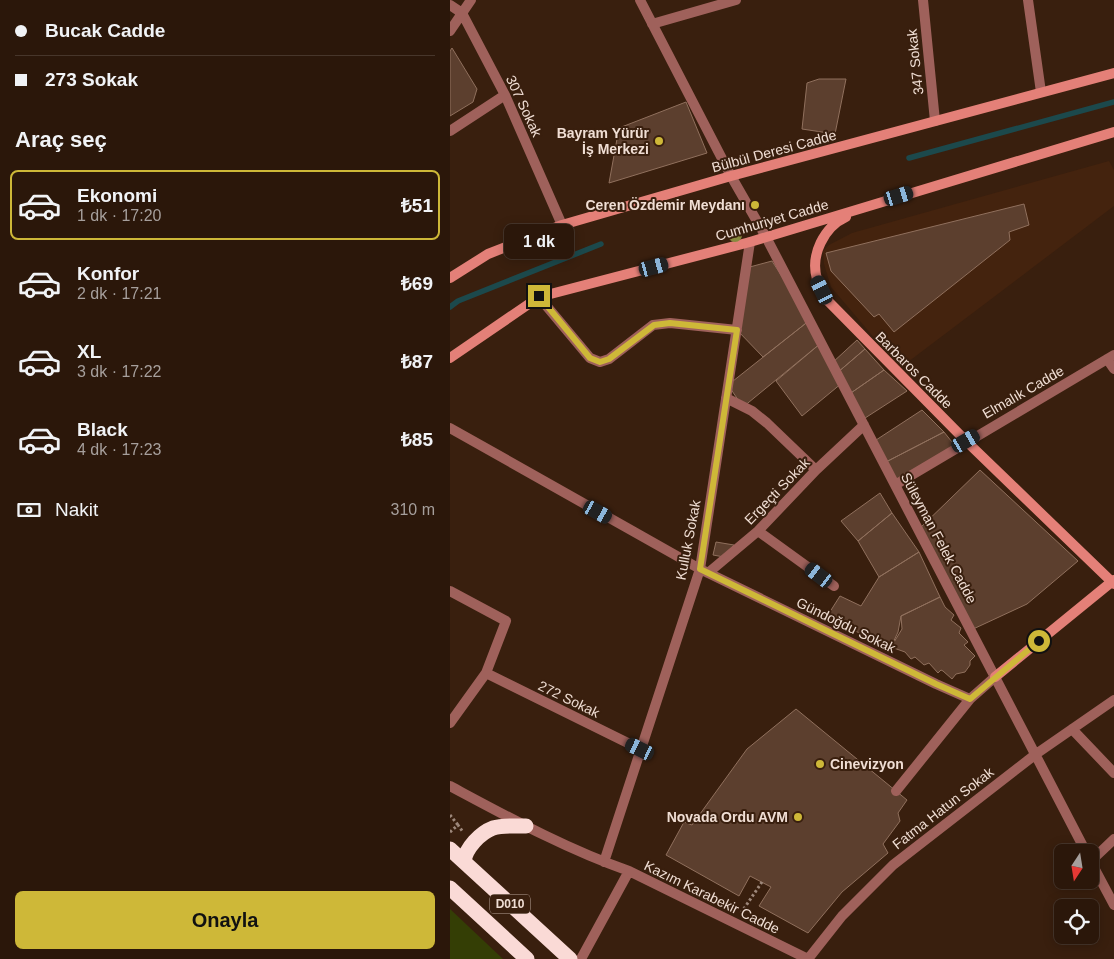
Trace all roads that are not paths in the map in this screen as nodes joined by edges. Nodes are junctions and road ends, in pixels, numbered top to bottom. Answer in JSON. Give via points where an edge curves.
{"nodes":[{"id":1,"x":471,"y":0,"type":"edge"},
{"id":2,"x":640,"y":0,"type":"edge"},
{"id":3,"x":736,"y":0,"type":"edge"},
{"id":4,"x":922,"y":0,"type":"edge"},
{"id":5,"x":1028,"y":0,"type":"edge"},
{"id":6,"x":450,"y":5,"type":"edge"},
{"id":7,"x":462,"y":14,"type":"junction"},
{"id":8,"x":652,"y":24,"type":"junction"},
{"id":9,"x":450,"y":31,"type":"edge"},
{"id":10,"x":1114,"y":73,"type":"edge"},
{"id":11,"x":1041,"y":92,"type":"junction"},
{"id":12,"x":504,"y":95,"type":"junction"},
{"id":13,"x":935,"y":121,"type":"junction"},
{"id":14,"x":450,"y":131,"type":"edge"},
{"id":15,"x":1114,"y":132,"type":"edge"},
{"id":16,"x":731,"y":176,"type":"junction"},
{"id":17,"x":867,"y":206,"type":"junction"},
{"id":18,"x":562,"y":225,"type":"junction"},
{"id":19,"x":766,"y":237,"type":"junction"},
{"id":20,"x":750,"y":242,"type":"junction"},
{"id":21,"x":450,"y":278,"type":"edge"},
{"id":22,"x":539,"y":296,"type":"junction"},
{"id":23,"x":737,"y":330,"type":"junction"},
{"id":24,"x":1110,"y":357,"type":"edge"},
{"id":25,"x":450,"y":358,"type":"edge"},
{"id":26,"x":1114,"y":369,"type":"edge"},
{"id":27,"x":726,"y":398,"type":"junction"},
{"id":28,"x":864,"y":425,"type":"junction"},
{"id":29,"x":450,"y":428,"type":"edge"},
{"id":30,"x":966,"y":441,"type":"junction"},
{"id":31,"x":816,"y":470,"type":"junction"},
{"id":32,"x":895,"y":484,"type":"junction"},
{"id":33,"x":758,"y":531,"type":"junction"},
{"id":34,"x":704,"y":571,"type":"junction"},
{"id":35,"x":1113,"y":582,"type":"edge"},
{"id":36,"x":834,"y":586,"type":"dead end"},
{"id":37,"x":450,"y":591,"type":"edge"},
{"id":38,"x":486,"y":673,"type":"junction"},
{"id":39,"x":995,"y":677,"type":"junction"},
{"id":40,"x":970,"y":699,"type":"junction"},
{"id":41,"x":1114,"y":700,"type":"edge"},
{"id":42,"x":450,"y":723,"type":"edge"},
{"id":43,"x":1072,"y":730,"type":"junction"},
{"id":44,"x":640,"y":749,"type":"junction"},
{"id":45,"x":1036,"y":754,"type":"junction"},
{"id":46,"x":1114,"y":773,"type":"edge"},
{"id":47,"x":450,"y":786,"type":"edge"},
{"id":48,"x":896,"y":791,"type":"dead end"},
{"id":49,"x":526,"y":826,"type":"junction"},
{"id":50,"x":1114,"y":840,"type":"edge"},
{"id":51,"x":1082,"y":844,"type":"edge"},
{"id":52,"x":450,"y":849,"type":"edge"},
{"id":53,"x":1099,"y":852,"type":"edge"},
{"id":54,"x":464,"y":861,"type":"junction"},
{"id":55,"x":604,"y":862,"type":"junction"},
{"id":56,"x":629,"y":871,"type":"junction"},
{"id":57,"x":1099,"y":877,"type":"edge"},
{"id":58,"x":450,"y":888,"type":"edge"},
{"id":59,"x":1113,"y":903,"type":"edge"},
{"id":60,"x":527,"y":959,"type":"edge"},
{"id":61,"x":570,"y":959,"type":"edge"},
{"id":62,"x":581,"y":959,"type":"edge"},
{"id":63,"x":808,"y":959,"type":"edge"}],
"edges":[{"from":1,"to":7,"type":"street"},
{"from":2,"to":8,"type":"street","name":"Süleyman Felek Cadde"},
{"from":3,"to":8,"type":"street"},
{"from":4,"to":13,"type":"street","name":"347 Sokak"},
{"from":5,"to":11,"type":"street"},
{"from":6,"to":7,"type":"street","name":"307 Sokak"},
{"from":7,"to":9,"type":"street"},
{"from":7,"to":12,"type":"street","name":"307 Sokak"},
{"from":8,"to":16,"type":"street","name":"Süleyman Felek Cadde"},
{"from":10,"to":11,"type":"street","name":"Bülbül Deresi Cadde"},
{"from":11,"to":13,"type":"street","name":"Bülbül Deresi Cadde"},
{"from":12,"to":14,"type":"street"},
{"from":12,"to":18,"type":"street","name":"307 Sokak"},
{"from":13,"to":16,"type":"street","name":"Bülbül Deresi Cadde"},
{"from":15,"to":17,"type":"street","name":"Cumhuriyet Cadde"},
{"from":16,"to":18,"type":"street","name":"Bülbül Deresi Cadde"},
{"from":16,"to":19,"type":"street","name":"Süleyman Felek Cadde"},
{"from":17,"to":19,"type":"street","name":"Cumhuriyet Cadde"},
{"from":17,"to":30,"type":"street","name":"Barbaros Cadde","via":[[836,221],[824,236],[815,265],[817,280],[827,300],[845,320]]},
{"from":18,"to":21,"type":"street","name":"Bülbül Deresi Cadde","via":[[488,254]]},
{"from":19,"to":20,"type":"street","name":"Cumhuriyet Cadde"},
{"from":19,"to":28,"type":"street","name":"Süleyman Felek Cadde"},
{"from":20,"to":22,"type":"street","name":"Cumhuriyet Cadde"},
{"from":20,"to":23,"type":"street","name":"Kulluk Sokak"},
{"from":22,"to":23,"type":"street","via":[[590,358],[600,362],[609,359],[654,325],[670,323]]},
{"from":22,"to":25,"type":"street","name":"Cumhuriyet Cadde"},
{"from":23,"to":27,"type":"street","name":"Kulluk Sokak"},
{"from":24,"to":26,"type":"street"},
{"from":24,"to":30,"type":"street","name":"Elmalık Cadde"},
{"from":27,"to":31,"type":"street","via":[[767,423]]},
{"from":27,"to":34,"type":"street","name":"Kulluk Sokak"},
{"from":28,"to":31,"type":"street","name":"Ergeçti Sokak"},
{"from":28,"to":32,"type":"street","name":"Süleyman Felek Cadde"},
{"from":29,"to":34,"type":"street","name":"Gündoğdu Sokak"},
{"from":30,"to":32,"type":"street","name":"Elmalık Cadde"},
{"from":30,"to":35,"type":"street","name":"Barbaros Cadde"},
{"from":31,"to":33,"type":"street","name":"Ergeçti Sokak"},
{"from":32,"to":39,"type":"street","name":"Süleyman Felek Cadde"},
{"from":33,"to":34,"type":"street","name":"Ergeçti Sokak"},
{"from":33,"to":36,"type":"street"},
{"from":34,"to":40,"type":"street","name":"Gündoğdu Sokak"},
{"from":34,"to":44,"type":"street","name":"Kulluk Sokak"},
{"from":35,"to":39,"type":"street"},
{"from":37,"to":38,"type":"street","via":[[506,621]]},
{"from":38,"to":42,"type":"street"},
{"from":38,"to":44,"type":"street","name":"272 Sokak"},
{"from":39,"to":40,"type":"street"},
{"from":39,"to":45,"type":"street","name":"Süleyman Felek Cadde"},
{"from":40,"to":48,"type":"street"},
{"from":41,"to":43,"type":"street","name":"Fatma Hatun Sokak"},
{"from":43,"to":45,"type":"street","name":"Fatma Hatun Sokak"},
{"from":43,"to":46,"type":"street"},
{"from":44,"to":55,"type":"street","name":"Kulluk Sokak"},
{"from":45,"to":51,"type":"street","name":"Süleyman Felek Cadde"},
{"from":45,"to":63,"type":"street","name":"Fatma Hatun Sokak","via":[[893,865],[842,916]]},
{"from":47,"to":49,"type":"street","name":"Kazım Karabekir Cadde"},
{"from":49,"to":54,"type":"highway","via":[[493,828],[474,843]]},
{"from":49,"to":55,"type":"street","name":"Kazım Karabekir Cadde"},
{"from":50,"to":53,"type":"street"},
{"from":52,"to":54,"type":"highway","number":"D010"},
{"from":54,"to":61,"type":"highway","number":"D010"},
{"from":55,"to":56,"type":"street","name":"Kazım Karabekir Cadde"},
{"from":56,"to":62,"type":"street"},
{"from":56,"to":63,"type":"street","name":"Kazım Karabekir Cadde"},
{"from":57,"to":59,"type":"street"},
{"from":58,"to":60,"type":"highway","number":"D010"}]}
